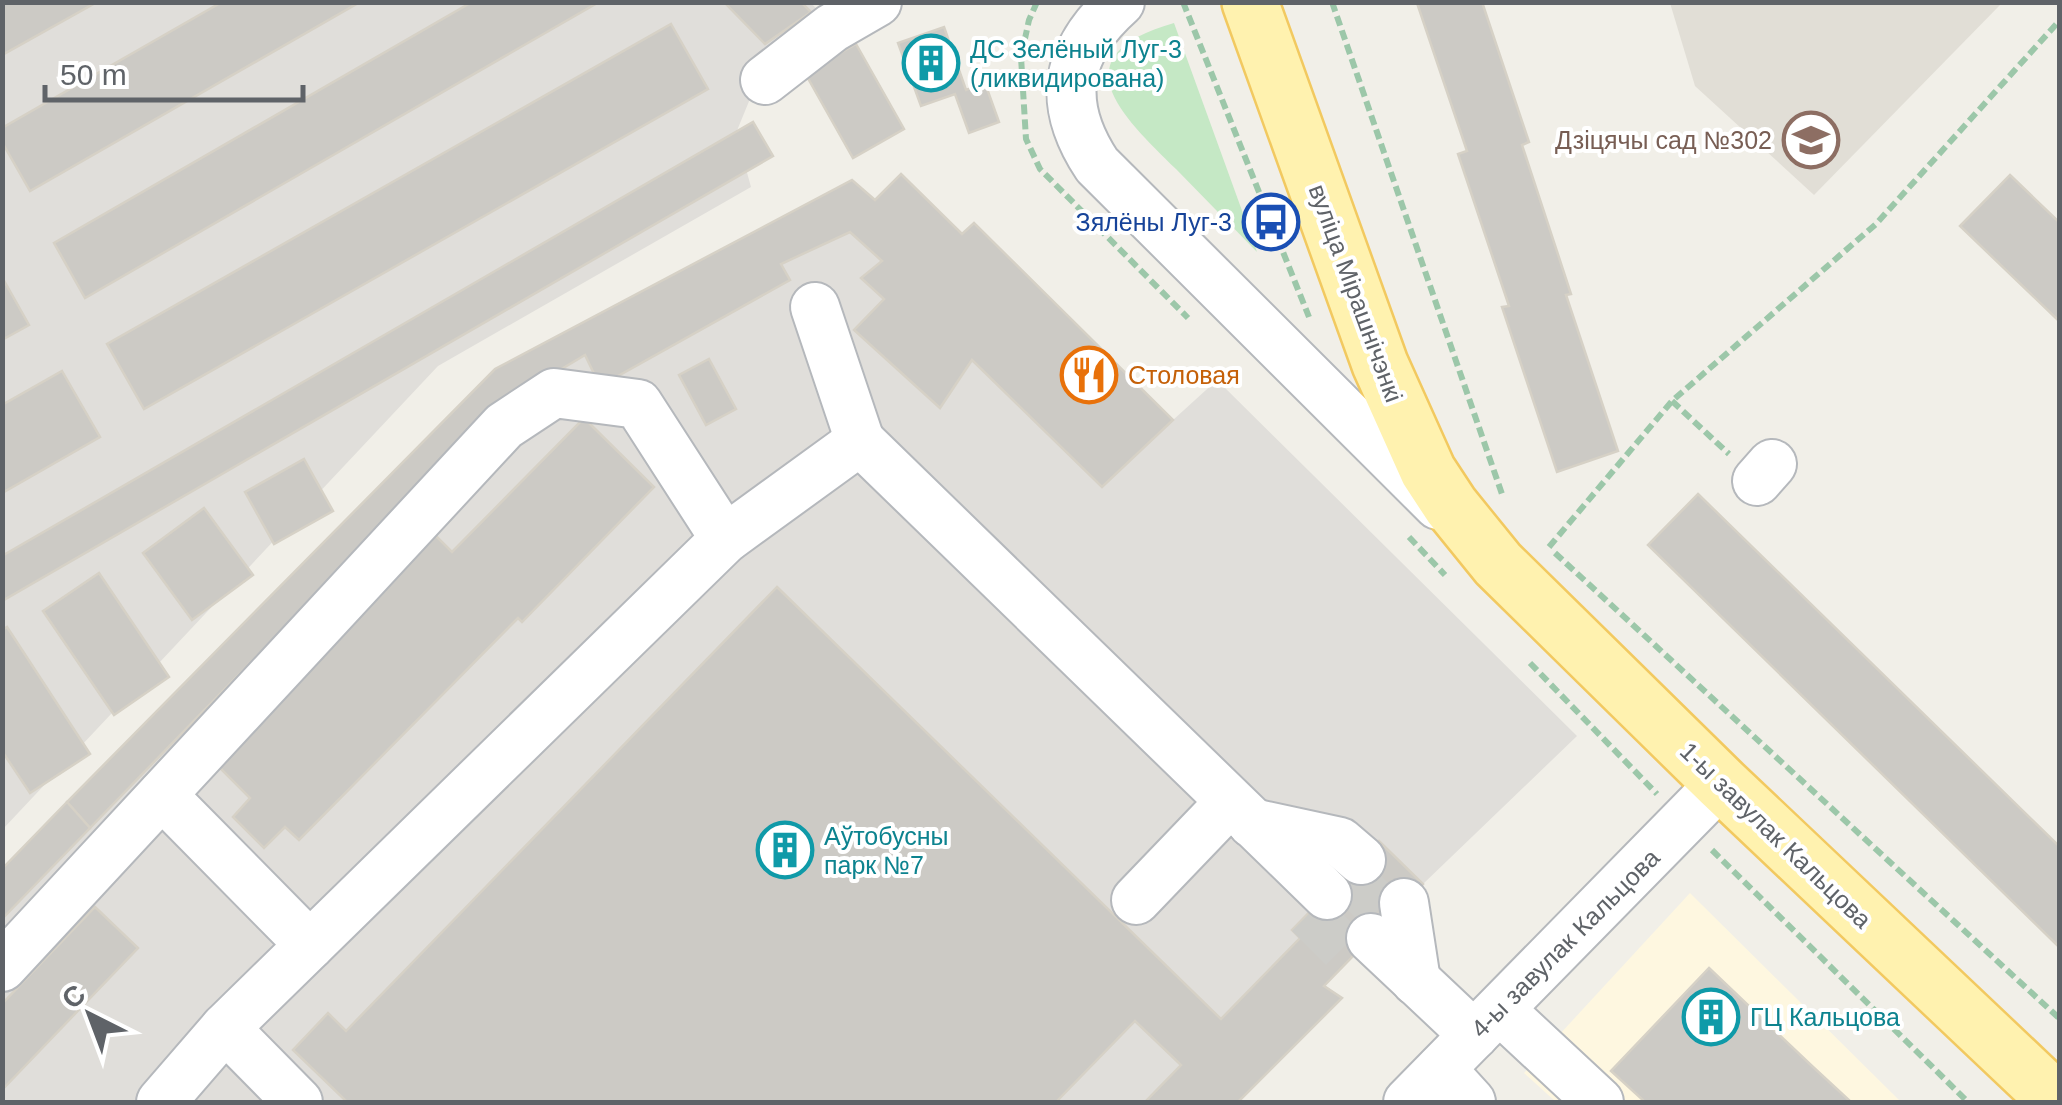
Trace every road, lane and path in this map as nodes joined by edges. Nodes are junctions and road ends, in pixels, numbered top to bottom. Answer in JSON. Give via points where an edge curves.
{"nodes":[{"id":1,"x":877,"y":2,"type":"edge"},
{"id":2,"x":1120,"y":2,"type":"edge"},
{"id":3,"x":1250,"y":2,"type":"edge"},
{"id":4,"x":1332,"y":2,"type":"edge"},
{"id":5,"x":2060,"y":20,"type":"edge"},
{"id":6,"x":765,"y":80,"type":"dead end"},
{"id":7,"x":815,"y":307,"type":"dead end"},
{"id":8,"x":1672,"y":401,"type":"junction"},
{"id":9,"x":860,"y":440,"type":"junction"},
{"id":10,"x":1757,"y":470,"type":"dead end"},
{"id":11,"x":1507,"y":509,"type":"dead end"},
{"id":12,"x":725,"y":539,"type":"junction"},
{"id":13,"x":1549,"y":548,"type":"junction"},
{"id":14,"x":1517,"y":549,"type":"junction"},
{"id":15,"x":1720,"y":783,"type":"junction"},
{"id":16,"x":162,"y":795,"type":"junction"},
{"id":17,"x":1241,"y":812,"type":"junction"},
{"id":18,"x":1336,"y":886,"type":"tunnel mouth"},
{"id":19,"x":1136,"y":900,"type":"dead end"},
{"id":20,"x":1379,"y":929,"type":"tunnel mouth"},
{"id":21,"x":310,"y":945,"type":"junction"},
{"id":22,"x":2,"y":968,"type":"edge"},
{"id":23,"x":2060,"y":1019,"type":"edge"},
{"id":24,"x":1487,"y":1022,"type":"junction"},
{"id":25,"x":224,"y":1028,"type":"junction"},
{"id":26,"x":1456,"y":1086,"type":"edge"},
{"id":27,"x":161,"y":1102,"type":"edge"},
{"id":28,"x":298,"y":1102,"type":"edge"},
{"id":29,"x":1408,"y":1102,"type":"edge"},
{"id":30,"x":1599,"y":1102,"type":"edge"},
{"id":31,"x":2058,"y":1102,"type":"edge"}],
"edges":[{"from":1,"to":6,"type":"street"},
{"from":2,"to":14,"type":"street","via":[[1082,45],[1072,72],[1074,118],[1097,165]]},
{"from":3,"to":14,"type":"main road","name":"вуліца Мірашнічэнкі","via":[[1380,364],[1428,472],[1451,506]]},
{"from":4,"to":11,"type":"path"},
{"from":5,"to":8,"type":"path","via":[[1876,224]]},
{"from":7,"to":9,"type":"street"},
{"from":8,"to":10,"type":"path"},
{"from":8,"to":13,"type":"path"},
{"from":9,"to":12,"type":"street"},
{"from":9,"to":17,"type":"street"},
{"from":12,"to":16,"type":"street","via":[[638,404],[554,393],[504,426]]},
{"from":12,"to":21,"type":"street"},
{"from":13,"to":14,"type":"path"},
{"from":13,"to":23,"type":"path"},
{"from":14,"to":15,"type":"main road","name":"1-ы завулак Кальцова"},
{"from":15,"to":24,"type":"street","name":"4-ы завулак Кальцова"},
{"from":15,"to":31,"type":"main road","name":"1-ы завулак Кальцова"},
{"from":16,"to":21,"type":"street"},
{"from":16,"to":22,"type":"street"},
{"from":17,"to":18,"type":"street"},
{"from":17,"to":19,"type":"street"},
{"from":20,"to":24,"type":"street","via":[[1416,980]]},
{"from":21,"to":25,"type":"street"},
{"from":24,"to":26,"type":"street","name":"4-ы завулак Кальцова"},
{"from":24,"to":30,"type":"street"},
{"from":25,"to":27,"type":"street"},
{"from":25,"to":28,"type":"street"},
{"from":26,"to":29,"type":"street","name":"4-ы завулак Кальцова"}]}
